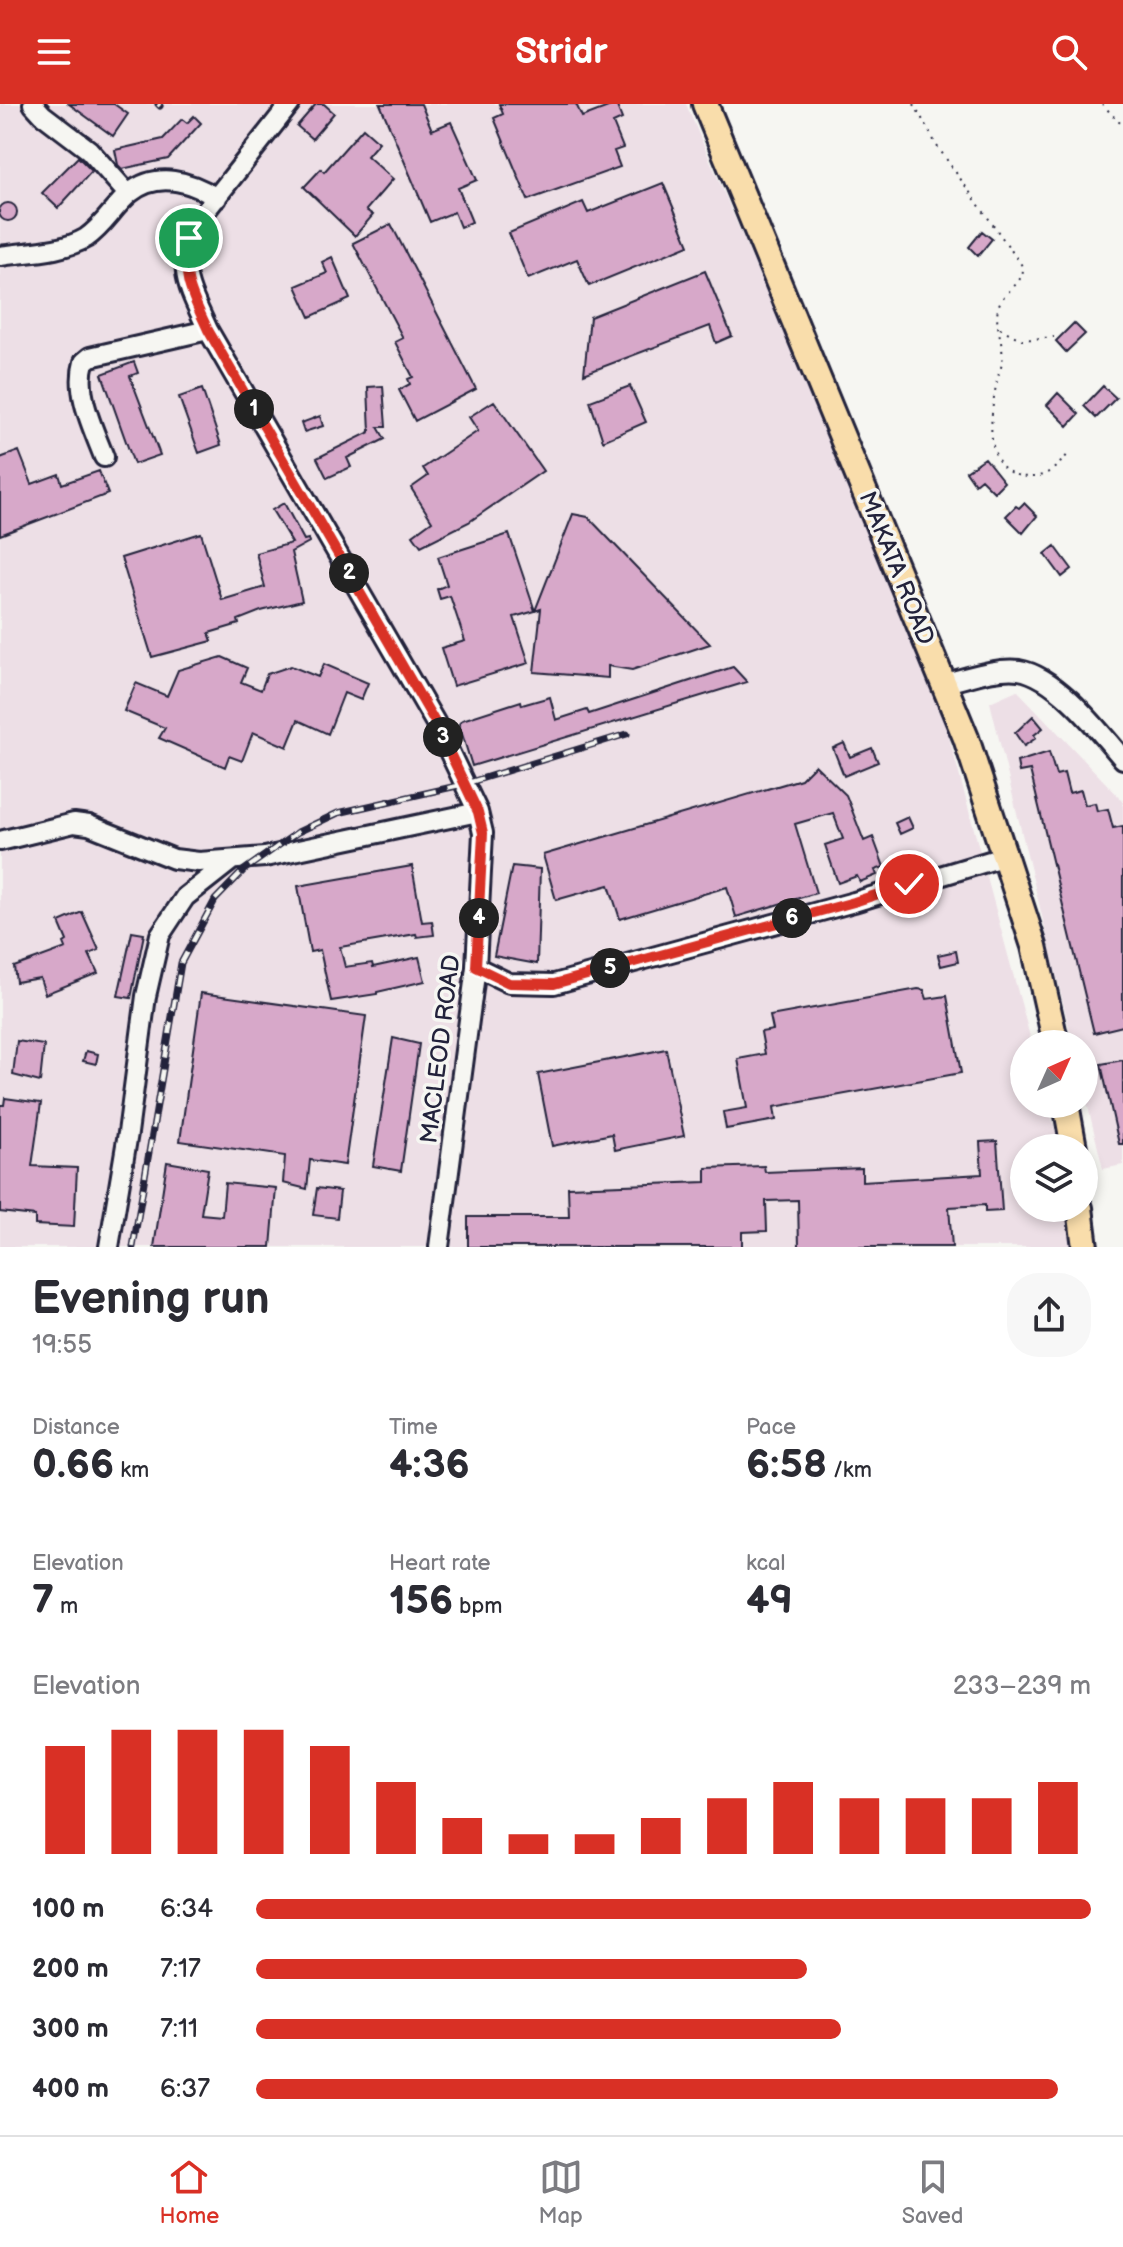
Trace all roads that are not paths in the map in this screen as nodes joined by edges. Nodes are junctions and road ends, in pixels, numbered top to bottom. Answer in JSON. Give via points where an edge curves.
{"nodes":[{"id":1,"x":33,"y":104,"type":"edge"},
{"id":2,"x":290,"y":104,"type":"edge"},
{"id":3,"x":705,"y":104,"type":"edge"},
{"id":4,"x":128,"y":194,"type":"junction"},
{"id":5,"x":217,"y":198,"type":"junction"},
{"id":6,"x":0,"y":256,"type":"edge"},
{"id":7,"x":208,"y":330,"type":"junction"},
{"id":8,"x":104,"y":457,"type":"dead end"},
{"id":9,"x":945,"y":683,"type":"junction"},
{"id":10,"x":1123,"y":759,"type":"edge"},
{"id":11,"x":478,"y":812,"type":"junction"},
{"id":12,"x":0,"y":841,"type":"edge"},
{"id":13,"x":1006,"y":856,"type":"junction"},
{"id":14,"x":234,"y":859,"type":"junction"},
{"id":15,"x":476,"y":967,"type":"junction"},
{"id":16,"x":1053,"y":1030,"type":"edge"},
{"id":17,"x":1082,"y":1222,"type":"edge"},
{"id":18,"x":109,"y":1247,"type":"edge"},
{"id":19,"x":439,"y":1247,"type":"edge"},
{"id":20,"x":1085,"y":1247,"type":"edge"}],
"edges":[{"from":1,"to":4,"type":"street","via":[[89,150]]},
{"from":2,"to":5,"type":"street","name":"MACLEOD ROAD"},
{"from":3,"to":9,"type":"main road","name":"MAKATA ROAD"},
{"from":4,"to":5,"type":"street","via":[[145,184],[175,180]]},
{"from":4,"to":6,"type":"street","via":[[86,237],[67,246]]},
{"from":5,"to":7,"type":"street","name":"MACLEOD ROAD","via":[[195,228],[184,260],[189,289]]},
{"from":7,"to":8,"type":"street","via":[[84,362],[81,380],[87,410]]},
{"from":7,"to":11,"type":"street","name":"MACLEOD ROAD","via":[[435,722]]},
{"from":9,"to":10,"type":"street","via":[[1018,670],[1043,679]]},
{"from":9,"to":13,"type":"main road","name":"MAKATA ROAD"},
{"from":11,"to":14,"type":"street"},
{"from":11,"to":15,"type":"street","name":"MACLEOD ROAD","via":[[483,833]]},
{"from":12,"to":14,"type":"street","via":[[74,823],[174,859]]},
{"from":13,"to":15,"type":"street","via":[[554,984],[509,983]]},
{"from":13,"to":16,"type":"main road","name":"MAKATA ROAD"},
{"from":14,"to":18,"type":"street","via":[[185,897],[160,935]]},
{"from":15,"to":19,"type":"street","name":"MACLEOD ROAD"},
{"from":17,"to":20,"type":"main road"}]}
